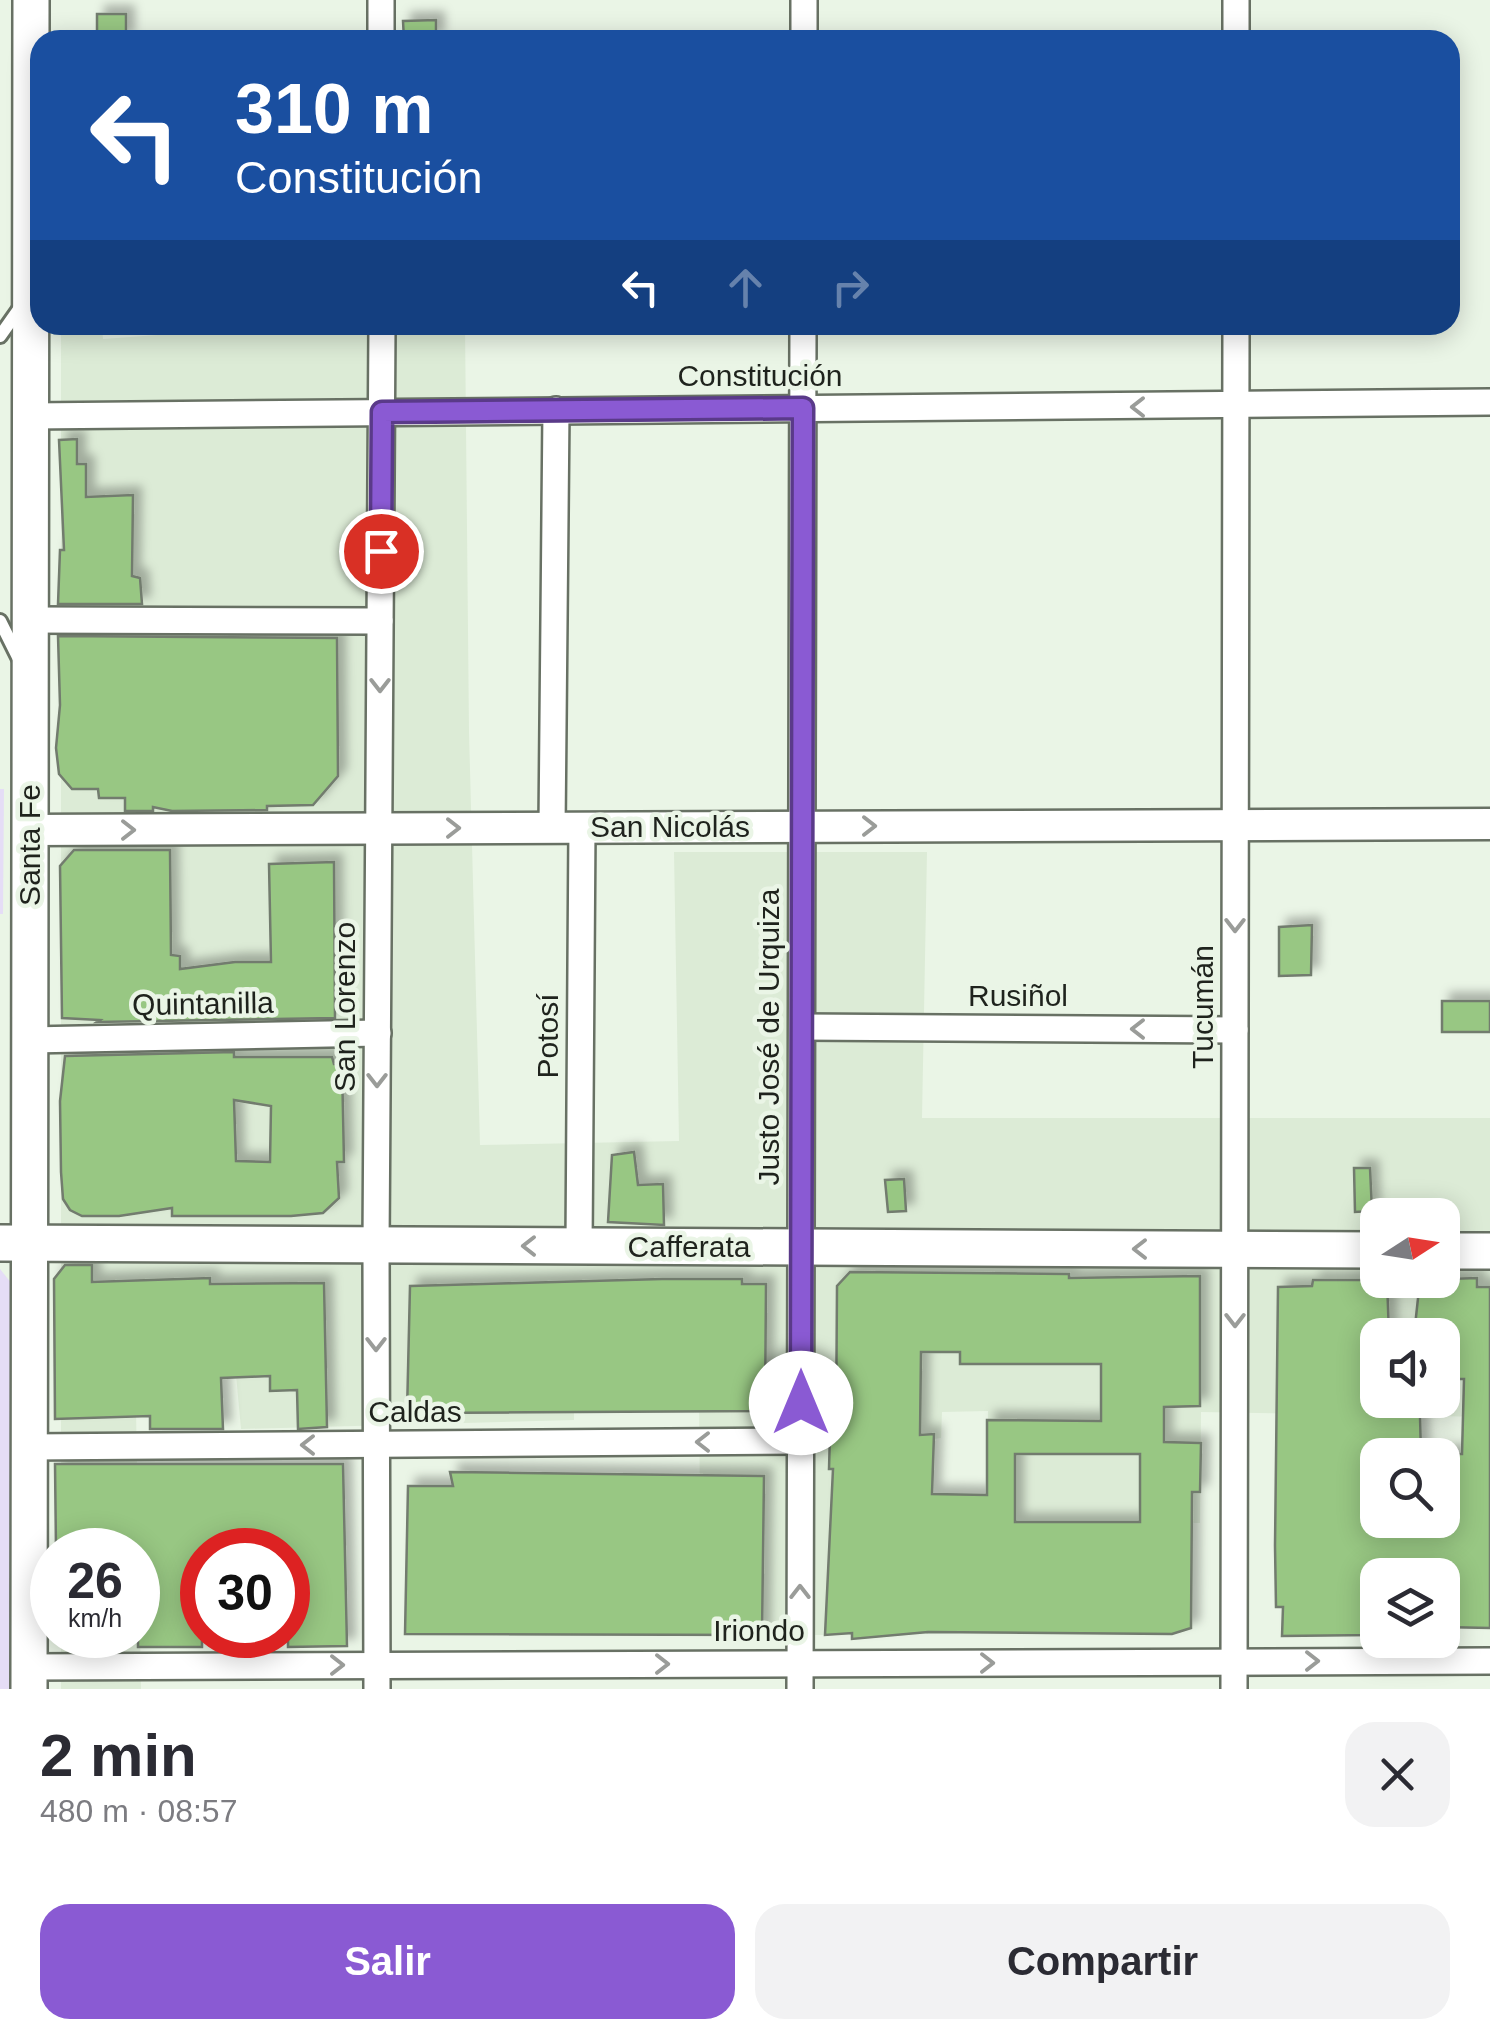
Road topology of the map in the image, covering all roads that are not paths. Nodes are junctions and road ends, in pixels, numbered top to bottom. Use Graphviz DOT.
graph roads {
  1 [pos="31,0"];
  2 [pos="381,0"];
  3 [pos="804,0"];
  4 [pos="1236,0"];
  5 [pos="31,30"];
  6 [pos="381,30"];
  7 [pos="804,30"];
  8 [pos="1236,30"];
  9 [pos="30,294"];
  10 [pos="31,335"];
  11 [pos="382,335"];
  12 [pos="804,335"];
  13 [pos="1236,335"];
  14 [pos="0,336"];
  15 [pos="1490,402"];
  16 [pos="1236,406"];
  17 [pos="803,408"];
  18 [pos="556,410"];
  19 [pos="382,412"];
  20 [pos="31,416"];
  21 [pos="15,620"];
  22 [pos="380,620"];
  23 [pos="1490,824"];
  24 [pos="802,826"];
  25 [pos="567,827"];
  26 [pos="1236,827"];
  27 [pos="379,828"];
  28 [pos="30,830"];
  29 [pos="802,1027"];
  30 [pos="1235,1030"];
  31 [pos="378,1033"];
  32 [pos="30,1040"];
  33 [pos="15,1243"];
  34 [pos="376,1246"];
  35 [pos="579,1246"];
  36 [pos="801,1248"];
  37 [pos="1235,1250"];
  38 [pos="1360,1250"];
  39 [pos="1460,1251"];
  40 [pos="1490,1251"];
  41 [pos="800,1442"];
  42 [pos="377,1445"];
  43 [pos="30,1447"];
  44 [pos="1490,1660"];
  45 [pos="1042,1662"];
  46 [pos="1234,1662"];
  47 [pos="800,1676"];
  48 [pos="377,1677"];
  49 [pos="582,1677"];
  50 [pos="29,1678"];
  51 [pos="1042,1689"];
  52 [pos="1234,1689"];
  1 -- 5 [label="main road, Santa Fe"];
  2 -- 6 [label="street"];
  3 -- 7 [label="street"];
  4 -- 8 [label="street"];
  9 -- 14 [label="lane"];
  10 -- 20 [label="main road, Santa Fe"];
  11 -- 19 [label="street, San Lorenzo"];
  12 -- 17 [label="street, Justo José de Urquiza"];
  13 -- 16 [label="street, Tucumán"];
  15 -- 16 [label="street, Constitución"];
  16 -- 17 [label="street, Constitución, one-way"];
  16 -- 26 [label="street, Tucumán"];
  17 -- 18 [label="street, Constitución"];
  17 -- 24 [label="street, Justo José de Urquiza"];
  18 -- 19 [label="street, Constitución"];
  18 -- 25 [label="street, Potosí"];
  19 -- 20 [label="street, Constitución"];
  19 -- 22 [label="street, San Lorenzo"];
  20 -- 21 [label="main road, Santa Fe"];
  21 -- 22 [label="street"];
  21 -- 28 [label="main road, Santa Fe"];
  22 -- 27 [label="street, San Lorenzo, one-way"];
  23 -- 26 [label="street, San Nicolás"];
  24 -- 25 [label="street, San Nicolás"];
  24 -- 26 [label="street, San Nicolás, one-way"];
  24 -- 29 [label="street, Justo José de Urquiza"];
  27 -- 25 [label="street, San Nicolás, one-way"];
  25 -- 35 [label="street, Potosí"];
  26 -- 30 [label="street, Tucumán, one-way"];
  28 -- 27 [label="street, San Nicolás, one-way"];
  27 -- 31 [label="street, San Lorenzo"];
  28 -- 32 [label="main road, Santa Fe"];
  30 -- 29 [label="street, Rusiñol, one-way"];
  29 -- 36 [label="street, Justo José de Urquiza"];
  30 -- 37 [label="street, Tucumán"];
  31 -- 32 [label="street, Quintanilla"];
  31 -- 34 [label="street, San Lorenzo, one-way"];
  32 -- 33 [label="main road, Santa Fe"];
  33 -- 34 [label="main road, Cafferata"];
  33 -- 43 [label="main road, Santa Fe"];
  35 -- 34 [label="main road, Cafferata, one-way"];
  34 -- 42 [label="street, San Lorenzo, one-way"];
  35 -- 36 [label="main road, Cafferata"];
  37 -- 36 [label="main road, Cafferata, one-way"];
  36 -- 41 [label="street, Justo José de Urquiza"];
  37 -- 38 [label="main road, Cafferata"];
  37 -- 46 [label="street, Tucumán, one-way"];
  39 -- 40 [label="main road"];
  41 -- 42 [label="street, Caldas, one-way"];
  47 -- 41 [label="street, Justo José de Urquiza, one-way"];
  42 -- 43 [label="street, Caldas, one-way"];
  42 -- 48 [label="street, San Lorenzo"];
  43 -- 50 [label="main road, Santa Fe"];
  46 -- 44 [label="street, Iriondo, one-way"];
  45 -- 46 [label="street, Iriondo"];
  47 -- 45 [label="street, Iriondo, one-way"];
  45 -- 51 [label="street"];
  46 -- 52 [label="street, Tucumán"];
  49 -- 47 [label="street, Iriondo, one-way"];
  48 -- 49 [label="street, Iriondo"];
  50 -- 48 [label="street, Iriondo, one-way"];
}
